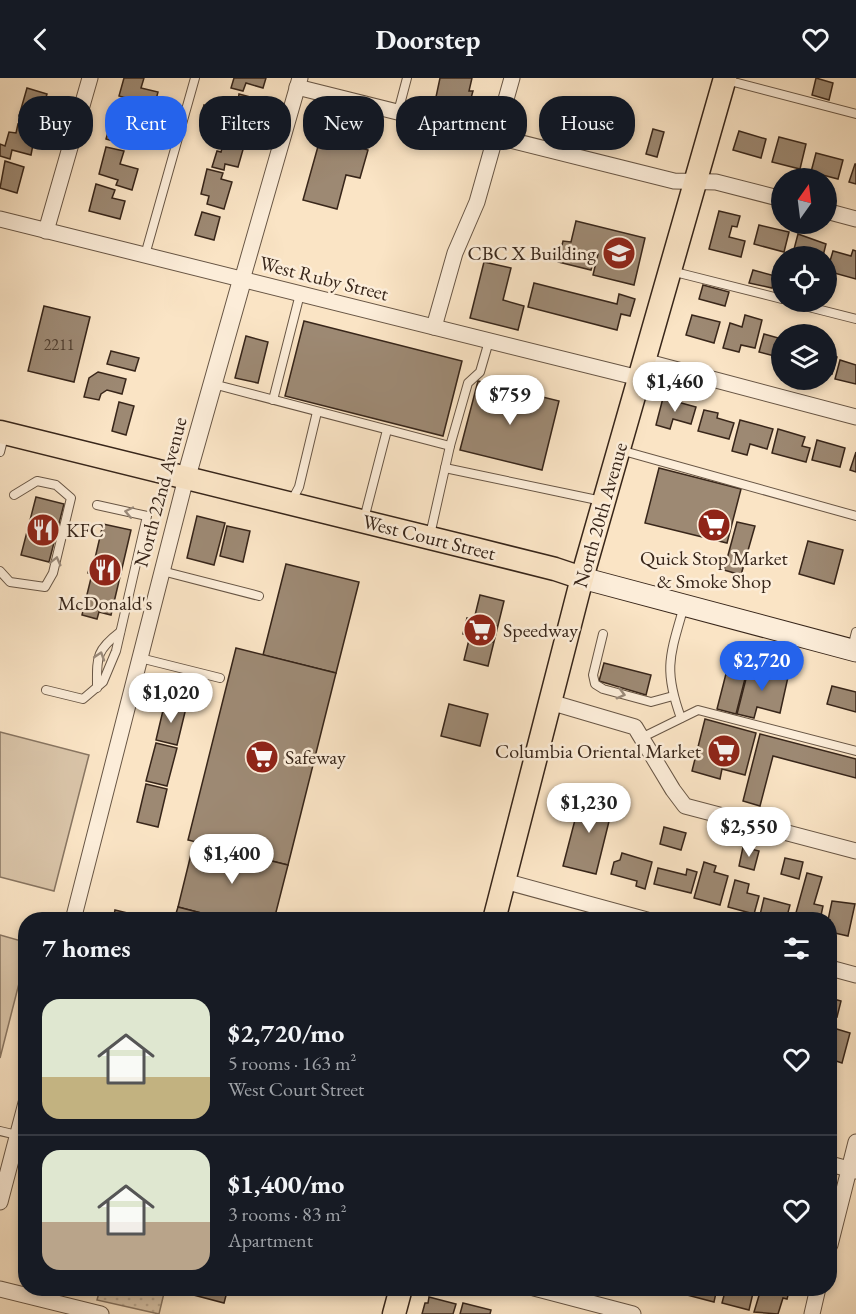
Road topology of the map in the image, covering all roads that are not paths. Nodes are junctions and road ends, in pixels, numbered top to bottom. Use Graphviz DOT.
graph roads {
  1 [pos="90,78"];
  2 [pos="195,78"];
  3 [pos="407,78"];
  4 [pos="512,78"];
  5 [pos="724,79"];
  6 [pos="299,82"];
  7 [pos="402,96"];
  8 [pos="507,96"];
  9 [pos="396,111"];
  10 [pos="856,114"];
  11 [pos="527,144"];
  12 [pos="492,150"];
  13 [pos="695,182"];
  14 [pos="771,196"];
  15 [pos="837,214"];
  16 [pos="0,219"];
  17 [pos="856,219"];
  18 [pos="46,231"];
  19 [pos="145,255"];
  20 [pos="670,270"];
  21 [pos="242,280"];
  22 [pos="300,294"];
  23 [pos="771,296"];
  24 [pos="828,312"];
  25 [pos="856,319"];
  26 [pos="434,327"];
  27 [pos="489,341"];
  28 [pos="641,370"];
  29 [pos="213,384"];
  30 [pos="273,400"];
  31 [pos="316,412"];
  32 [pos="856,417"];
  33 [pos="387,430"];
  34 [pos="1,439"];
  35 [pos="450,447"];
  36 [pos="618,449"];
  37 [pos="445,468"];
  38 [pos="186,478"];
  39 [pos="14,495"];
  40 [pos="603,501"];
  41 [pos="290,503"];
  42 [pos="97,505"];
  43 [pos="856,516"];
  44 [pos="363,521"];
  45 [pos="429,537"];
  46 [pos="0,571"];
  47 [pos="162,571"];
  48 [pos="582,578"];
  49 [pos="259,596"];
  50 [pos="684,605"];
  51 [pos="120,632"];
  52 [pos="603,634"];
  53 [pos="854,644"];
  54 [pos="140,658"];
  55 [pos="219,678"];
  56 [pos="97,688"];
  57 [pos="46,690"];
  58 [pos="673,696"];
  59 [pos="550,702"];
  60 [pos="681,718"];
  61 [pos="641,738"];
  62 [pos="856,751"];
  63 [pos="856,850"];
  64 [pos="504,881"];
  65 [pos="75,912"];
  66 [pos="496,912"];
  67 [pos="618,912"];
  68 [pos="837,970"];
  69 [pos="856,975"];
  70 [pos="0,1131"];
  71 [pos="18,1131"];
  72 [pos="17,1135"];
  73 [pos="856,1142"];
  74 [pos="837,1166"];
  75 [pos="853,1170"];
  76 [pos="0,1202"];
  77 [pos="837,1222"];
  78 [pos="0,1289"];
  79 [pos="18,1293"];
  80 [pos="28,1296"];
  81 [pos="399,1296"];
  82 [pos="564,1296"];
  83 [pos="816,1296"];
  84 [pos="101,1314"];
  85 [pos="394,1314"];
  86 [pos="633,1314"];
  87 [pos="812,1314"];
  1 -- 18 [label="street"];
  2 -- 19 [label="lane"];
  3 -- 7 [label="lane"];
  4 -- 8 [label="street"];
  5 -- 10 [label="lane"];
  5 -- 13 [label="main road, North 20th Avenue"];
  6 -- 9 [label="street"];
  6 -- 21 [label="street, North 22nd Avenue"];
  11 -- 13 [label="street"];
  12 -- 26 [label="street"];
  13 -- 14 [label="street"];
  13 -- 20 [label="main road, North 20th Avenue"];
  15 -- 17 [label="street"];
  16 -- 18 [label="street, West Ruby Street"];
  18 -- 19 [label="street, West Ruby Street"];
  19 -- 21 [label="street, West Ruby Street"];
  20 -- 23 [label="lane"];
  20 -- 28 [label="main road, North 20th Avenue"];
  21 -- 22 [label="street, West Ruby Street"];
  21 -- 29 [label="street, North 22nd Avenue"];
  22 -- 26 [label="street, West Ruby Street"];
  22 -- 30 [label="lane"];
  24 -- 25 [label="lane"];
  26 -- 27 [label="street, West Ruby Street"];
  27 -- 28 [label="street, West Ruby Street"];
  27 -- 35 [label="lane"];
  28 -- 32 [label="street, West Ruby Street"];
  28 -- 36 [label="main road, North 20th Avenue"];
  29 -- 30 [label="lane"];
  29 -- 38 [label="street, North 22nd Avenue"];
  30 -- 31 [label="lane"];
  31 -- 33 [label="lane"];
  31 -- 41 [label="lane"];
  33 -- 35 [label="lane"];
  33 -- 44 [label="lane"];
  34 -- 38 [label="main road, West Court Street"];
  35 -- 37 [label="lane"];
  36 -- 40 [label="main road, North 20th Avenue"];
  36 -- 43 [label="lane"];
  37 -- 40 [label="lane"];
  37 -- 45 [label="lane"];
  38 -- 41 [label="main road, West Court Street"];
  38 -- 47 [label="street, North 22nd Avenue"];
  46 -- 39 [label="lane, one-way"];
  40 -- 48 [label="main road, North 20th Avenue"];
  41 -- 44 [label="main road, West Court Street"];
  51 -- 42 [label="lane, one-way"];
  44 -- 45 [label="main road, West Court Street"];
  45 -- 48 [label="main road, West Court Street"];
  47 -- 49 [label="lane"];
  47 -- 54 [label="street, North 22nd Avenue"];
  48 -- 50 [label="main road, West Court Street"];
  48 -- 59 [label="main road, North 20th Avenue"];
  50 -- 53 [label="main road, West Court Street"];
  50 -- 58 [label="lane"];
  51 -- 56 [label="lane"];
  56 -- 51 [label="lane, one-way"];
  52 -- 58 [label="lane, one-way"];
  54 -- 55 [label="lane"];
  54 -- 65 [label="street, North 22nd Avenue"];
  56 -- 57 [label="lane"];
  58 -- 60 [label="lane"];
  59 -- 61 [label="street"];
  59 -- 64 [label="main road, North 20th Avenue"];
  60 -- 61 [label="lane"];
  60 -- 62 [label="lane"];
  61 -- 63 [label="street"];
  64 -- 66 [label="main road, North 20th Avenue"];
  64 -- 67 [label="street"];
  68 -- 69 [label="street"];
  70 -- 72 [label="lane"];
  71 -- 72 [label="street"];
  72 -- 76 [label="street"];
  73 -- 75 [label="street"];
  74 -- 75 [label="street"];
  75 -- 77 [label="street"];
  78 -- 79 [label="street"];
  80 -- 84 [label="street"];
  81 -- 85 [label="main road"];
  82 -- 86 [label="street"];
  83 -- 87 [label="street"];
}
